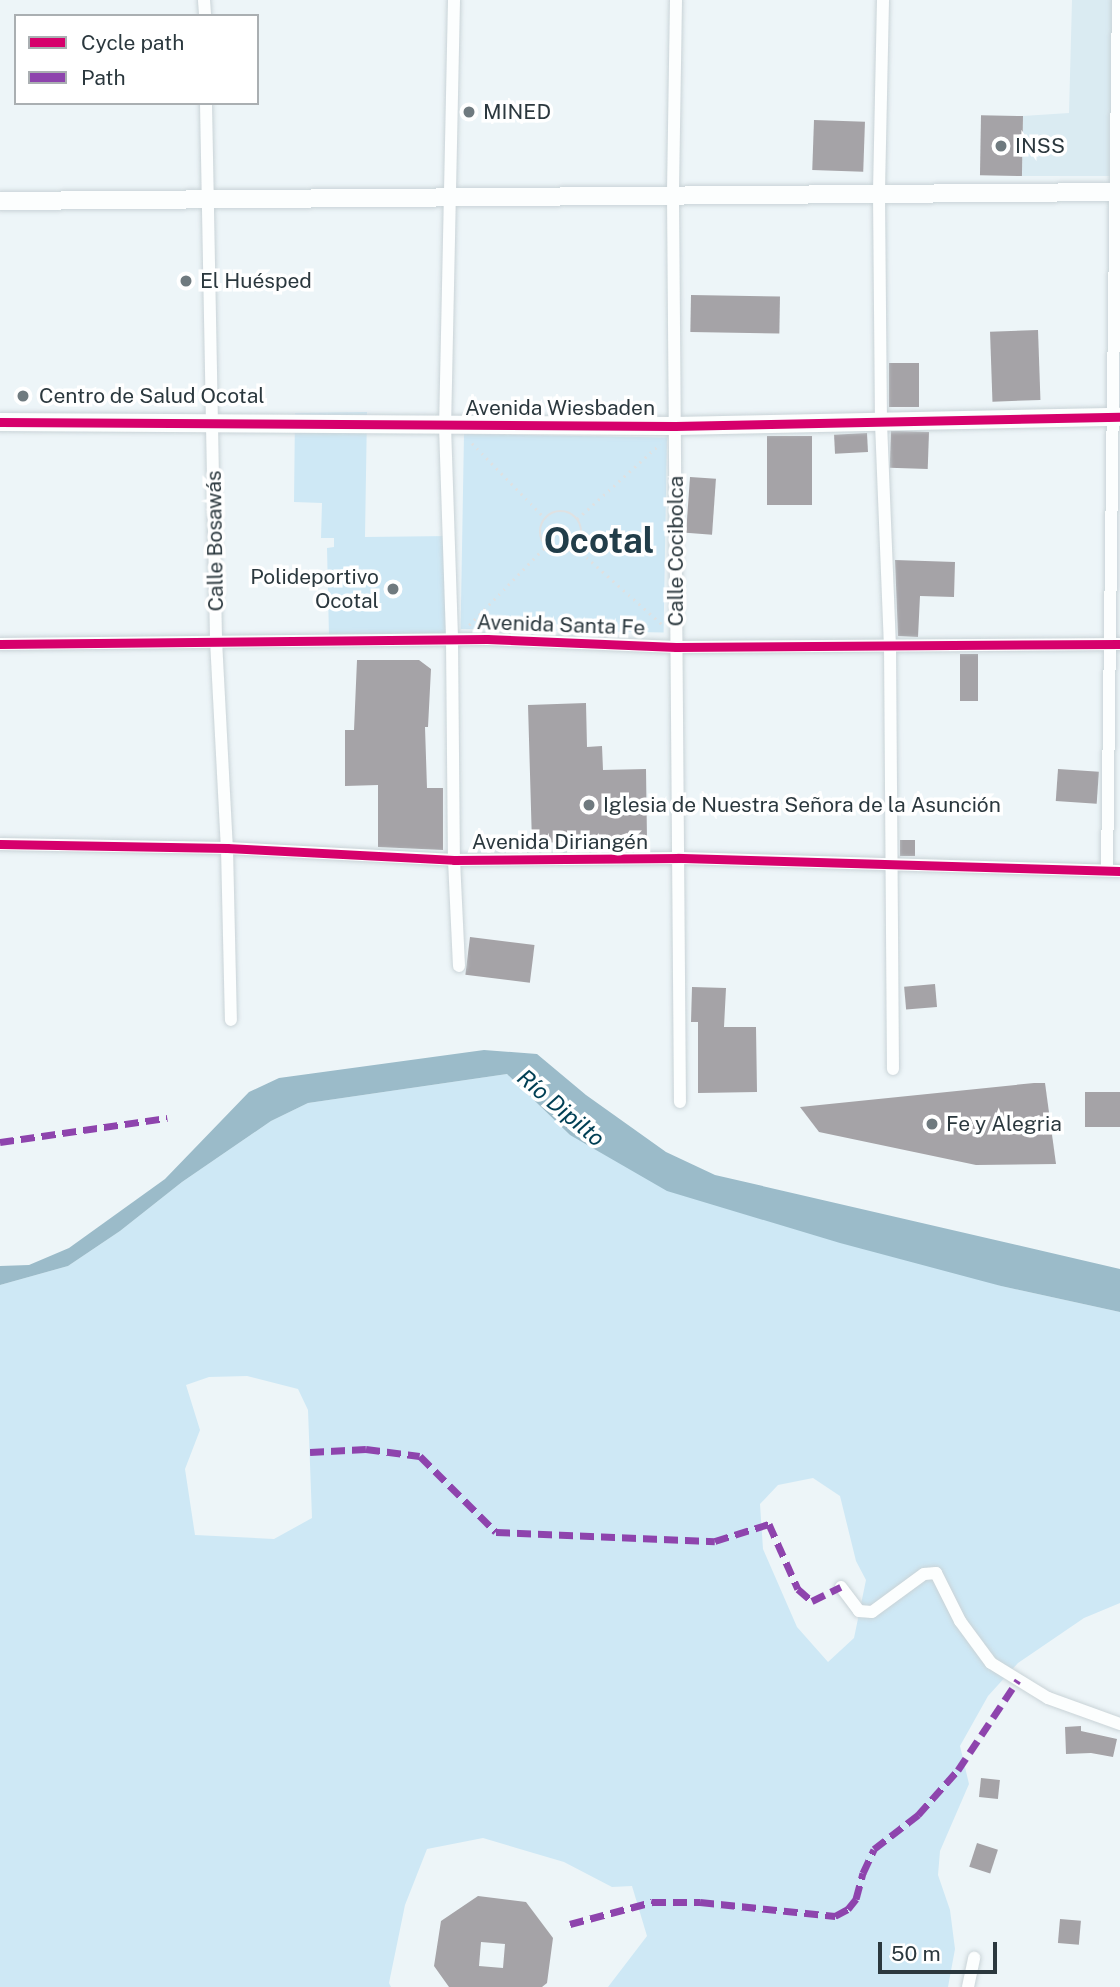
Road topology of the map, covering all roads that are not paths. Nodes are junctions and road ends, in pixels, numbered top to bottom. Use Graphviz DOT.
graph roads {
  1 [pos="454,0"];
  2 [pos="676,0"];
  3 [pos="883,0"];
  4 [pos="1118,0"];
  5 [pos="206,105"];
  6 [pos="1117,192"];
  7 [pos="879,194"];
  8 [pos="673,195"];
  9 [pos="451,199"];
  10 [pos="0,201"];
  11 [pos="208,202"];
  12 [pos="1115,416"];
  13 [pos="0,422"];
  14 [pos="214,422"];
  15 [pos="881,423"];
  16 [pos="445,426"];
  17 [pos="675,426"];
  18 [pos="452,639"];
  19 [pos="216,640"];
  20 [pos="890,643"];
  21 [pos="0,644"];
  22 [pos="1115,644"];
  23 [pos="676,647"];
  24 [pos="1109,727"];
  25 [pos="1120,743"];
  26 [pos="0,844"];
  27 [pos="228,848"];
  28 [pos="679,858"];
  29 [pos="454,860"];
  30 [pos="890,862"];
  31 [pos="1113,871"];
  32 [pos="459,967"];
  33 [pos="231,1020"];
  34 [pos="892,1069"];
  35 [pos="680,1102"];
  36 [pos="841,1587"];
  37 [pos="1120,1724"];
  38 [pos="974,1958"];
  39 [pos="968,1987"];
  1 -- 9 [label="street"];
  2 -- 8 [label="street, Calle Cocibolca"];
  3 -- 7 [label="street"];
  4 -- 6 [label="street"];
  5 -- 11 [label="street, Calle Bosawás"];
  6 -- 7 [label="street"];
  6 -- 12 [label="street"];
  7 -- 8 [label="street"];
  7 -- 15 [label="street"];
  8 -- 9 [label="street"];
  8 -- 17 [label="street, Calle Cocibolca"];
  9 -- 11 [label="street"];
  9 -- 16 [label="street"];
  10 -- 11 [label="street"];
  11 -- 14 [label="street, Calle Bosawás"];
  12 -- 15 [label="street, Avenida Wiesbaden"];
  12 -- 22 [label="street"];
  13 -- 14 [label="street, Avenida Wiesbaden"];
  14 -- 16 [label="street, Avenida Wiesbaden"];
  14 -- 19 [label="street, Calle Bosawás"];
  15 -- 17 [label="street, Avenida Wiesbaden"];
  15 -- 20 [label="street"];
  16 -- 17 [label="street, Avenida Wiesbaden"];
  16 -- 18 [label="street"];
  17 -- 23 [label="street, Calle Cocibolca"];
  18 -- 19 [label="street, Avenida Santa Fe"];
  18 -- 23 [label="street, Avenida Santa Fe"];
  18 -- 29 [label="street"];
  19 -- 21 [label="street, Avenida Santa Fe"];
  19 -- 27 [label="street, Calle Bosawás"];
  20 -- 22 [label="street, Avenida Santa Fe"];
  20 -- 23 [label="street, Avenida Santa Fe"];
  20 -- 30 [label="street"];
  22 -- 24 [label="street"];
  23 -- 28 [label="street, Calle Cocibolca"];
  24 -- 25 [label="street"];
  24 -- 31 [label="street"];
  26 -- 27 [label="street, Avenida Diriangén"];
  27 -- 29 [label="street, Avenida Diriangén"];
  27 -- 33 [label="street, Calle Bosawás"];
  28 -- 29 [label="street, Avenida Diriangén"];
  28 -- 30 [label="street, Avenida Diriangén"];
  28 -- 35 [label="street, Calle Cocibolca"];
  29 -- 32 [label="street"];
  30 -- 31 [label="street, Avenida Diriangén"];
  30 -- 34 [label="street"];
  36 -- 37 [label="street"];
  38 -- 39 [label="street"];
}
